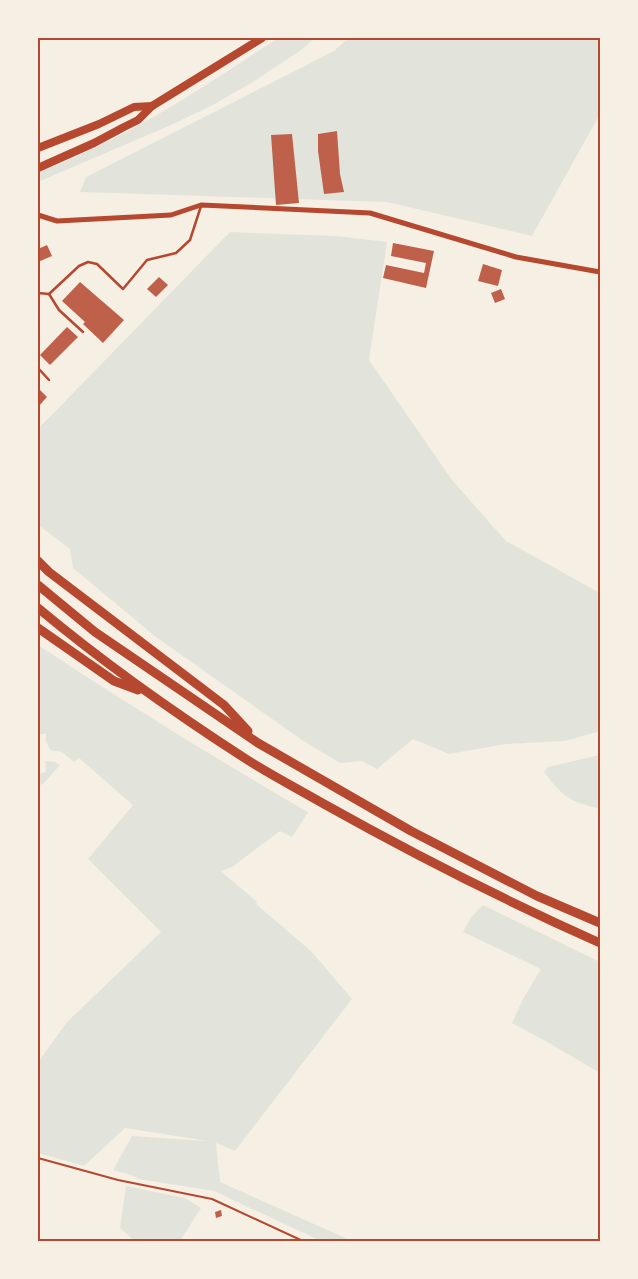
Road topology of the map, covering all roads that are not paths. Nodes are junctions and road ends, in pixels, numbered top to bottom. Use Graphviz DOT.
graph roads {
  1 [pos="262,38"];
  2 [pos="152,106"];
  3 [pos="38,148"];
  4 [pos="38,168"];
  5 [pos="201,204"];
  6 [pos="38,217"];
  7 [pos="600,272"];
  8 [pos="38,293"];
  9 [pos="49,294"];
  10 [pos="83,332"];
  11 [pos="38,368"];
  12 [pos="50,380"];
  13 [pos="38,561"];
  14 [pos="38,585"];
  15 [pos="38,608"];
  16 [pos="38,628"];
  17 [pos="150,694"];
  18 [pos="258,742"];
  19 [pos="600,922"];
  20 [pos="600,943"];
  1 -- 2 [label="main road"];
  2 -- 3 [label="main road"];
  2 -- 4 [label="main road"];
  5 -- 6 [label="street"];
  5 -- 7 [label="street"];
  5 -- 9 [label="lane"];
  8 -- 9 [label="lane"];
  9 -- 10 [label="lane"];
  11 -- 12 [label="lane"];
  13 -- 18 [label="highway"];
  14 -- 18 [label="highway"];
  15 -- 17 [label="highway"];
  16 -- 17 [label="highway"];
  17 -- 20 [label="highway"];
  18 -- 19 [label="highway"];
}
